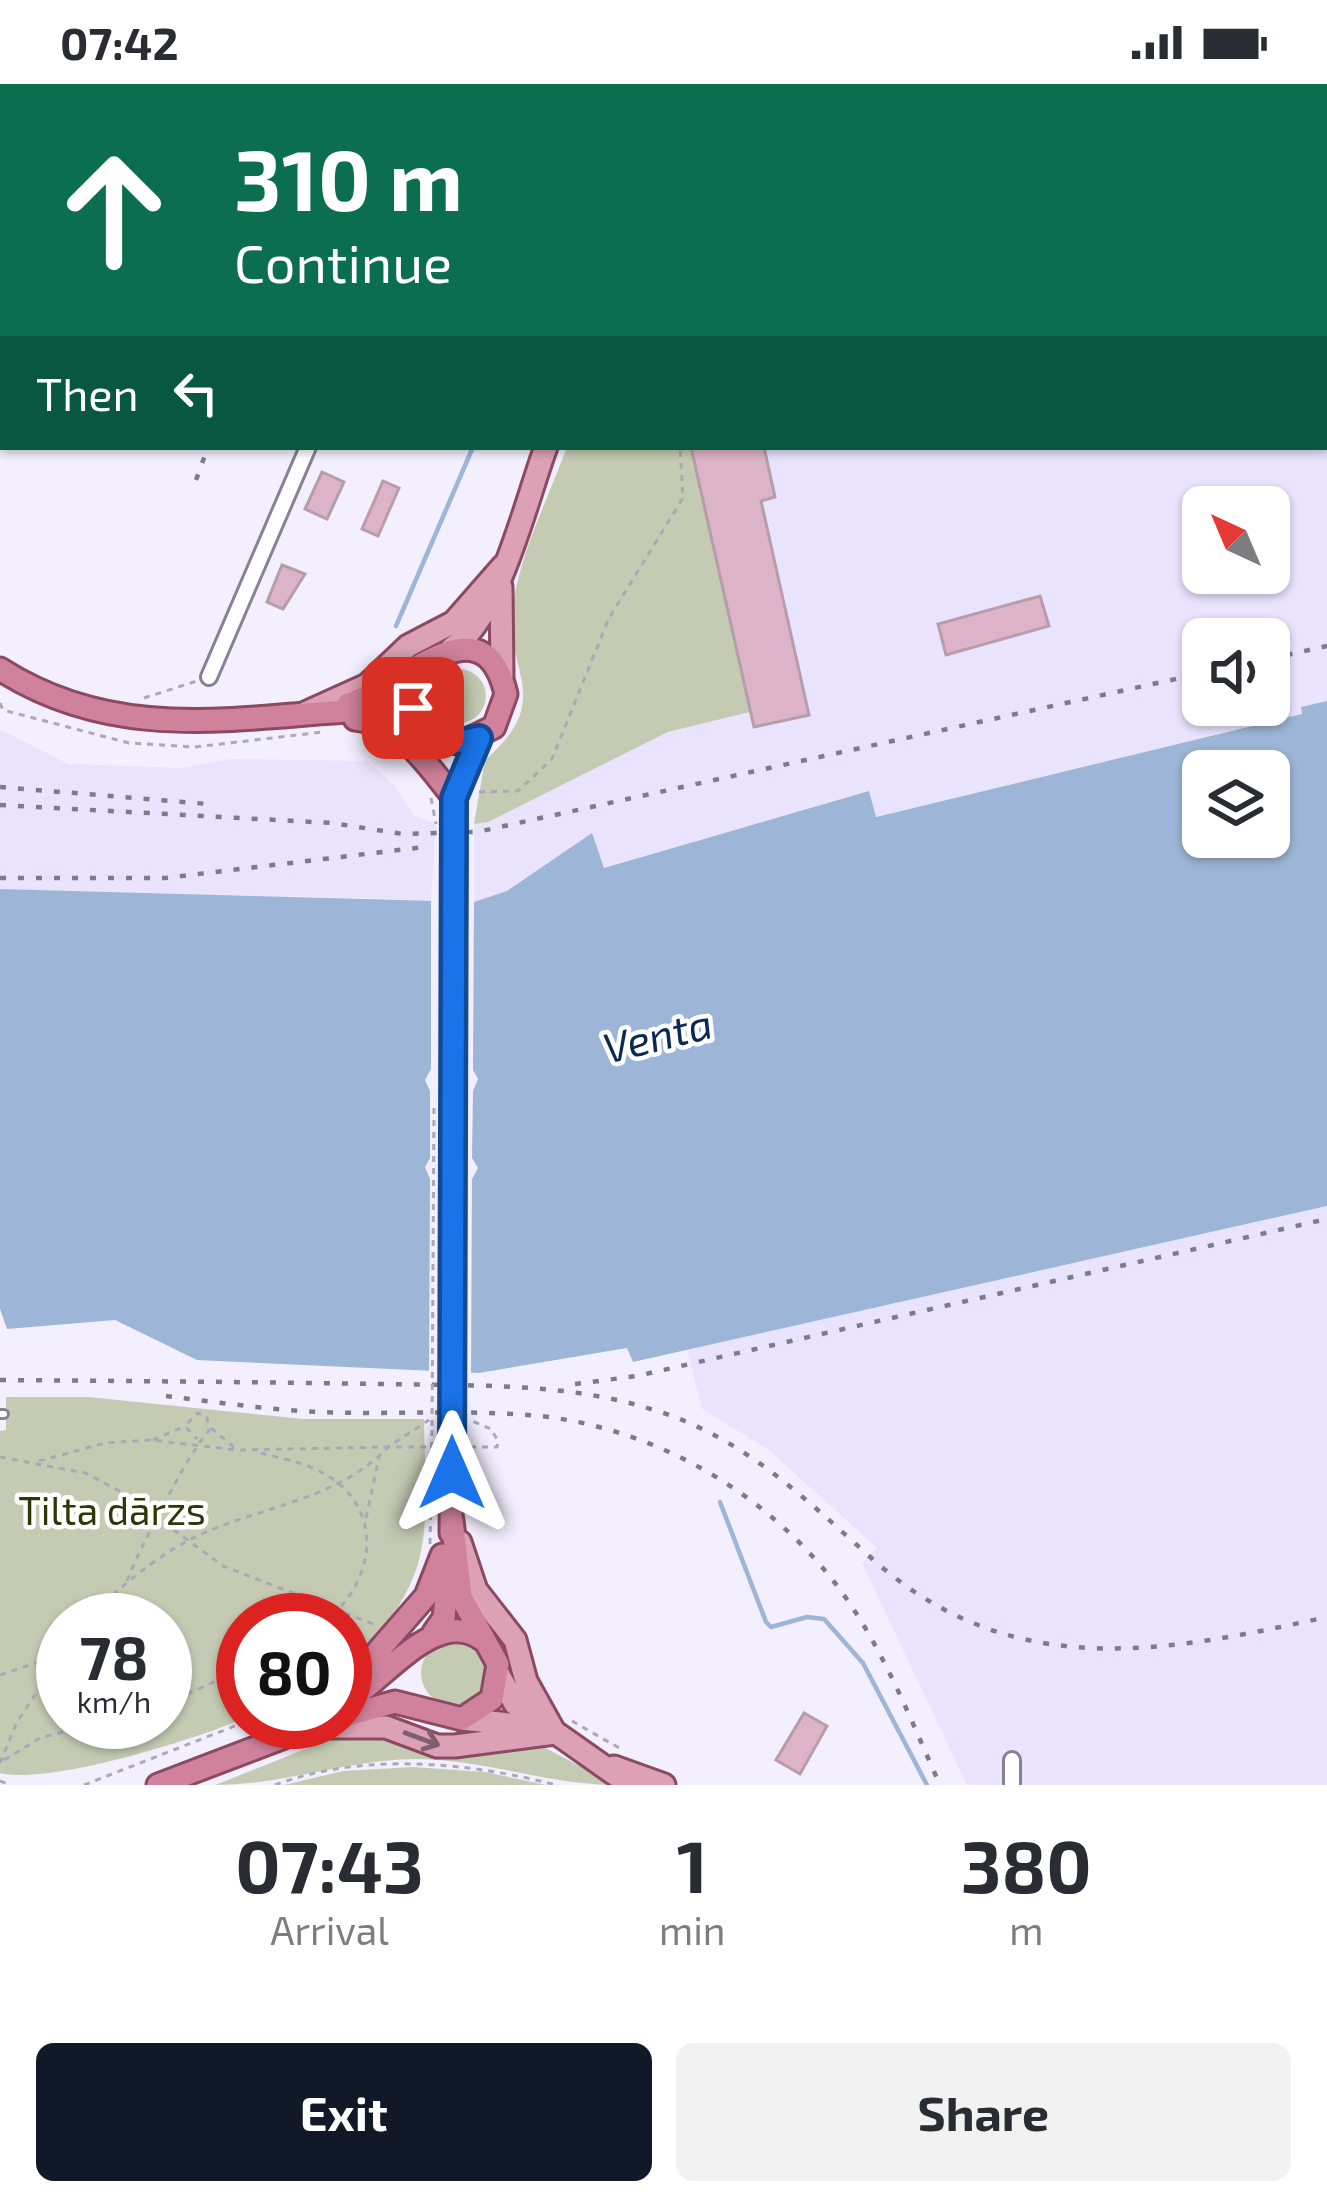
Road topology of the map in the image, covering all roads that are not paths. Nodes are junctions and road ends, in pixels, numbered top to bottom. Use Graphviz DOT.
graph roads {
  1 [pos="307,450"];
  2 [pos="545,450"];
  3 [pos="502,566"];
  4 [pos="442,652"];
  5 [pos="0,668"];
  6 [pos="502,676"];
  7 [pos="209,677"];
  8 [pos="413,708"];
  9 [pos="301,715"];
  10 [pos="430,734"];
  11 [pos="479,738"];
  12 [pos="463,803"];
  13 [pos="452,1520"];
  14 [pos="434,1632"];
  15 [pos="488,1644"];
  16 [pos="411,1654"];
  17 [pos="372,1658"];
  18 [pos="499,1675"];
  19 [pos="372,1683"];
  20 [pos="372,1708"];
  21 [pos="426,1712"];
  22 [pos="462,1719"];
  23 [pos="560,1725"];
  24 [pos="372,1726"];
  25 [pos="249,1749"];
  26 [pos="616,1758"];
  27 [pos="1012,1760"];
  28 [pos="158,1785"];
  29 [pos="629,1785"];
  30 [pos="664,1785"];
  31 [pos="1012,1785"];
  1 -- 7 [label="street"];
  2 -- 3 [label="main road"];
  3 -- 4 [label="main road"];
  3 -- 6 [label="main road"];
  3 -- 9 [label="main road"];
  4 -- 6 [label="highway"];
  4 -- 8 [label="highway"];
  4 -- 9 [label="highway"];
  5 -- 9 [label="highway"];
  6 -- 11 [label="highway"];
  8 -- 9 [label="highway"];
  8 -- 10 [label="highway"];
  9 -- 12 [label="highway"];
  10 -- 11 [label="highway"];
  10 -- 12 [label="highway"];
  11 -- 12 [label="highway"];
  12 -- 13 [label="highway, bridge"];
  13 -- 14 [label="highway"];
  13 -- 15 [label="highway"];
  13 -- 17 [label="highway"];
  13 -- 23 [label="main road"];
  14 -- 15 [label="highway"];
  14 -- 16 [label="highway"];
  15 -- 18 [label="highway"];
  16 -- 19 [label="highway"];
  16 -- 21 [label="highway"];
  18 -- 22 [label="highway"];
  18 -- 23 [label="main road"];
  20 -- 21 [label="highway"];
  21 -- 22 [label="highway"];
  22 -- 23 [label="main road"];
  24 -- 23 [label="main road, one-way"];
  23 -- 26 [label="main road"];
  25 -- 28 [label="highway"];
  26 -- 29 [label="main road"];
  26 -- 30 [label="main road"];
  27 -- 31 [label="street"];
}
